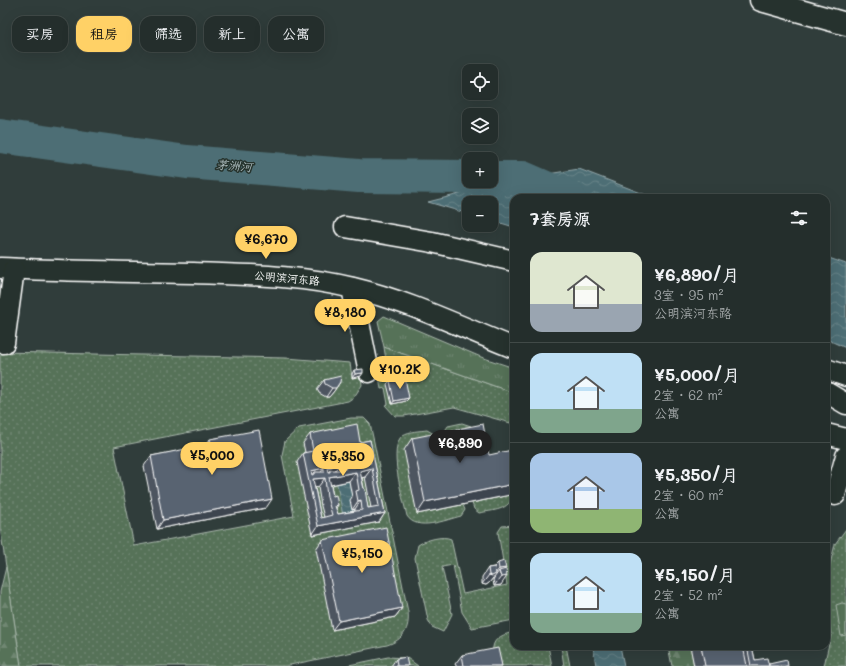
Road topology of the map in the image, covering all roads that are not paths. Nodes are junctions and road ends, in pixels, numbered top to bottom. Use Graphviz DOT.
graph roads {
  1 [pos="761,0"];
  2 [pos="846,24"];
  3 [pos="345,227"];
  4 [pos="510,260"];
  5 [pos="7,269"];
  6 [pos="352,288"];
  7 [pos="4,343"];
  8 [pos="510,346"];
  9 [pos="830,370"];
  10 [pos="370,372"];
  11 [pos="846,376"];
  12 [pos="830,394"];
  13 [pos="846,404"];
  14 [pos="830,435"];
  15 [pos="846,439"];
  16 [pos="846,456"];
  17 [pos="835,495"];
  1 -- 2 [label="main road"];
  3 -- 4 [label="street"];
  5 -- 6 [label="street, 公明滨河东路"];
  5 -- 7 [label="street"];
  6 -- 8 [label="street, 公明滨河东路"];
  6 -- 10 [label="street"];
  9 -- 11 [label="street"];
  12 -- 13 [label="street"];
  14 -- 15 [label="street"];
  16 -- 17 [label="street"];
}
